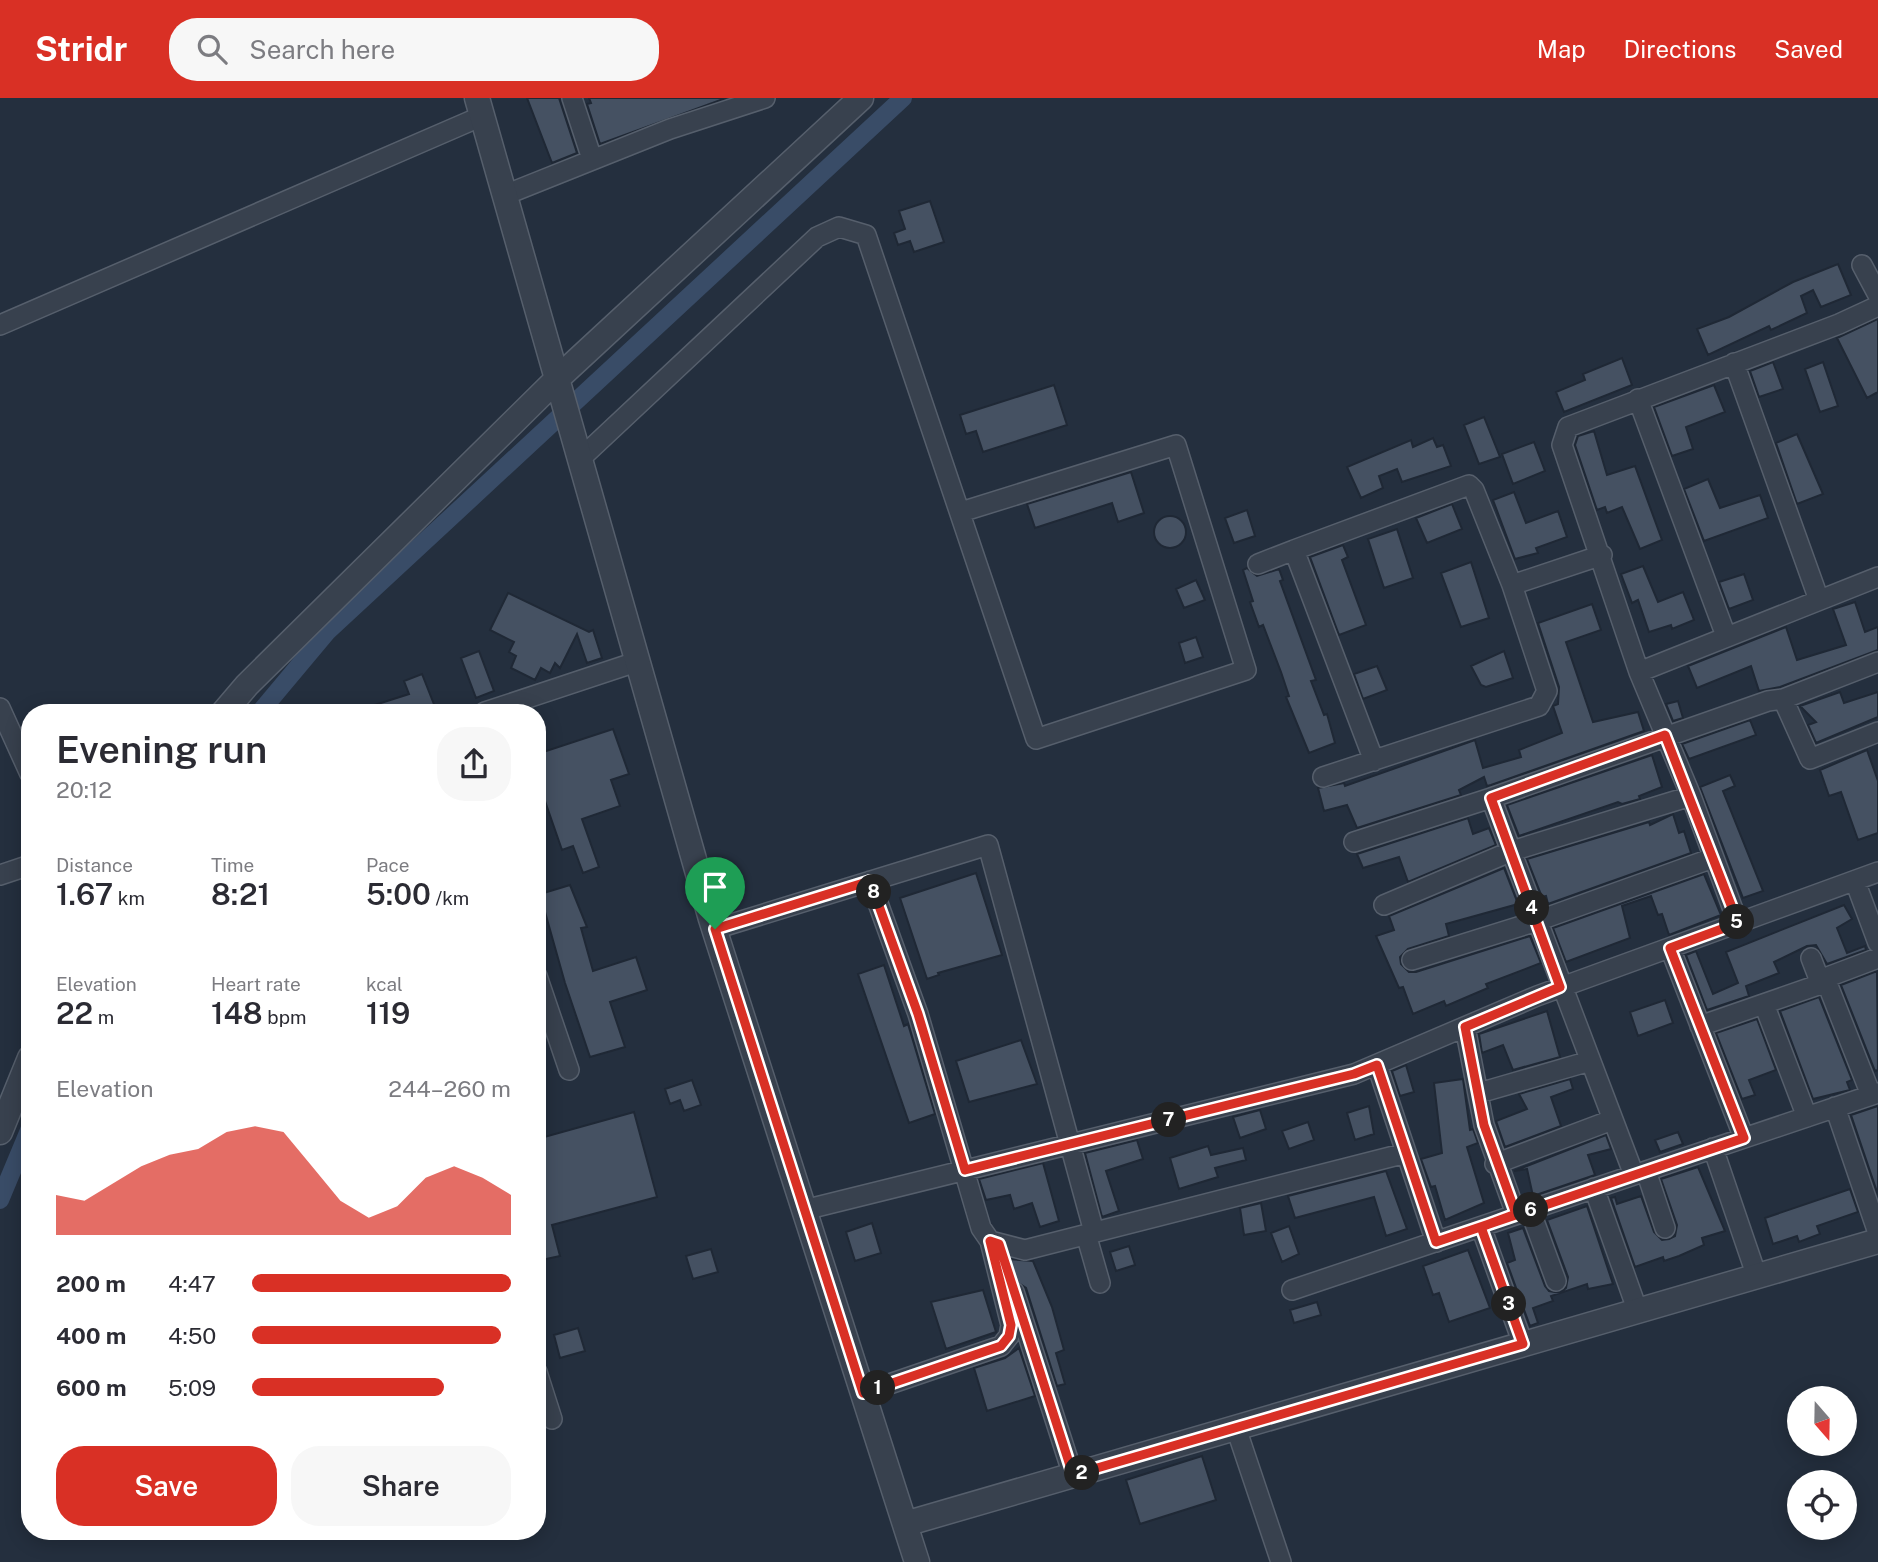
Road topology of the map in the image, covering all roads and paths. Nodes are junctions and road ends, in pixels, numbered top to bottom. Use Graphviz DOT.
graph roads {
  1 [pos="572,98"];
  2 [pos="765,98"];
  3 [pos="861,98"];
  4 [pos="479,107"];
  5 [pos="592,159"];
  6 [pos="505,195"];
  7 [pos="1862,265"];
  8 [pos="1878,295"];
  9 [pos="1878,306"];
  10 [pos="0,325"];
  11 [pos="1734,363"];
  12 [pos="558,383"];
  13 [pos="1638,399"];
  14 [pos="580,459"];
  15 [pos="961,512"];
  16 [pos="1294,550"];
  17 [pos="1602,555"];
  18 [pos="1258,564"];
  19 [pos="1878,577"];
  20 [pos="1512,585"];
  21 [pos="1819,600"];
  22 [pos="1726,636"];
  23 [pos="636,662"];
  24 [pos="1878,662"];
  25 [pos="1639,671"];
  26 [pos="1783,699"];
  27 [pos="231,704"];
  28 [pos="509,704"];
  29 [pos="0,708"];
  30 [pos="1878,732"];
  31 [pos="1665,735"];
  32 [pos="21,754"];
  33 [pos="1374,761"];
  34 [pos="1323,777"];
  35 [pos="1691,796"];
  36 [pos="1491,798"];
  37 [pos="1354,842"];
  38 [pos="1512,851"];
  39 [pos="1713,858"];
  40 [pos="21,868"];
  41 [pos="1878,872"];
  42 [pos="0,875"];
  43 [pos="870,881"];
  44 [pos="1855,881"];
  45 [pos="1384,905"];
  46 [pos="1537,921"];
  47 [pos="1738,923"];
  48 [pos="715,929"];
  49 [pos="1878,943"];
  50 [pos="1670,948"];
  51 [pos="1811,958"];
  52 [pos="1878,958"];
  53 [pos="1412,960"];
  54 [pos="1823,981"];
  55 [pos="1560,987"];
  56 [pos="546,1002"];
  57 [pos="1764,1004"];
  58 [pos="1700,1026"];
  59 [pos="1465,1027"];
  60 [pos="1590,1061"];
  61 [pos="1377,1065"];
  62 [pos="569,1070"];
  63 [pos="21,1080"];
  64 [pos="1479,1093"];
  65 [pos="1875,1094"];
  66 [pos="1835,1107"];
  67 [pos="1807,1117"];
  68 [pos="1612,1120"];
  69 [pos="0,1132"];
  70 [pos="1744,1138"];
  71 [pos="1070,1144"];
  72 [pos="1713,1148"];
  73 [pos="1406,1153"];
  74 [pos="1495,1164"];
  75 [pos="965,1170"];
  76 [pos="1640,1173"];
  77 [pos="1594,1188"];
  78 [pos="804,1210"];
  79 [pos="1523,1212"];
  80 [pos="1481,1227"];
  81 [pos="1665,1228"];
  82 [pos="1090,1233"];
  83 [pos="1878,1233"];
  84 [pos="1878,1241"];
  85 [pos="995,1242"];
  86 [pos="1436,1242"];
  87 [pos="1757,1277"];
  88 [pos="1556,1281"];
  89 [pos="1100,1283"];
  90 [pos="1292,1290"];
  91 [pos="1637,1311"];
  92 [pos="1523,1344"];
  93 [pos="863,1393"];
  94 [pos="546,1401"];
  95 [pos="552,1419"];
  96 [pos="1236,1428"];
  97 [pos="1073,1475"];
  98 [pos="905,1524"];
  99 [pos="917,1562"];
  100 [pos="1281,1562"];
  1 -- 5 [label="street"];
  2 -- 5 [label="street"];
  3 -- 12 [label="street"];
  4 -- 6 [label="street"];
  4 -- 10 [label="street"];
  5 -- 6 [label="street"];
  6 -- 12 [label="street"];
  7 -- 8 [label="street"];
  9 -- 11 [label="street"];
  11 -- 13 [label="street"];
  11 -- 21 [label="street"];
  12 -- 14 [label="street"];
  12 -- 27 [label="street"];
  13 -- 17 [label="street"];
  13 -- 22 [label="street"];
  14 -- 15 [label="street"];
  14 -- 23 [label="street"];
  15 -- 15 [label="street"];
  16 -- 18 [label="street"];
  16 -- 20 [label="street"];
  16 -- 33 [label="street"];
  17 -- 20 [label="street"];
  17 -- 25 [label="street"];
  19 -- 21 [label="street"];
  20 -- 33 [label="street"];
  21 -- 22 [label="street"];
  22 -- 25 [label="street"];
  23 -- 28 [label="street"];
  23 -- 48 [label="street"];
  24 -- 26 [label="street"];
  25 -- 31 [label="street"];
  26 -- 30 [label="street"];
  26 -- 31 [label="street"];
  29 -- 32 [label="street"];
  31 -- 35 [label="street"];
  31 -- 36 [label="street"];
  33 -- 34 [label="street"];
  35 -- 38 [label="street"];
  35 -- 39 [label="street"];
  36 -- 37 [label="street"];
  36 -- 38 [label="street"];
  38 -- 45 [label="street"];
  38 -- 46 [label="street"];
  39 -- 46 [label="street"];
  39 -- 47 [label="street"];
  40 -- 42 [label="street"];
  41 -- 44 [label="street"];
  43 -- 48 [label="street"];
  43 -- 71 [label="street"];
  43 -- 75 [label="street"];
  44 -- 47 [label="street"];
  44 -- 49 [label="street"];
  46 -- 53 [label="street"];
  46 -- 55 [label="street"];
  47 -- 50 [label="street"];
  48 -- 78 [label="street"];
  50 -- 55 [label="street"];
  50 -- 58 [label="street"];
  51 -- 54 [label="street"];
  52 -- 54 [label="street"];
  54 -- 57 [label="street"];
  54 -- 65 [label="street"];
  55 -- 59 [label="street"];
  55 -- 60 [label="street"];
  56 -- 62 [label="street"];
  57 -- 58 [label="street"];
  57 -- 67 [label="street"];
  58 -- 70 [label="street"];
  59 -- 61 [label="street"];
  59 -- 64 [label="street"];
  60 -- 64 [label="street"];
  60 -- 68 [label="street"];
  61 -- 71 [label="street"];
  61 -- 73 [label="street"];
  63 -- 69 [label="street"];
  64 -- 74 [label="street"];
  65 -- 66 [label="street"];
  66 -- 67 [label="street"];
  66 -- 83 [label="street"];
  67 -- 70 [label="street"];
  68 -- 74 [label="street"];
  68 -- 76 [label="street"];
  70 -- 72 [label="street"];
  71 -- 75 [label="street"];
  71 -- 82 [label="street"];
  72 -- 76 [label="street"];
  72 -- 87 [label="street"];
  73 -- 82 [label="street"];
  73 -- 86 [label="street"];
  74 -- 79 [label="street"];
  75 -- 78 [label="street"];
  75 -- 85 [label="street"];
  76 -- 77 [label="street"];
  76 -- 81 [label="street"];
  77 -- 79 [label="street"];
  77 -- 91 [label="street"];
  78 -- 93 [label="street"];
  79 -- 80 [label="street"];
  79 -- 88 [label="street"];
  80 -- 86 [label="street"];
  80 -- 92 [label="street"];
  82 -- 85 [label="street"];
  82 -- 89 [label="street"];
  84 -- 87 [label="street"];
  85 -- 93 [label="street"];
  85 -- 97 [label="street"];
  86 -- 90 [label="street"];
  87 -- 91 [label="street"];
  91 -- 92 [label="street"];
  92 -- 96 [label="street"];
  93 -- 98 [label="street"];
  94 -- 95 [label="street"];
  96 -- 97 [label="street"];
  96 -- 100 [label="street"];
  97 -- 98 [label="street"];
  98 -- 99 [label="street"];
}
